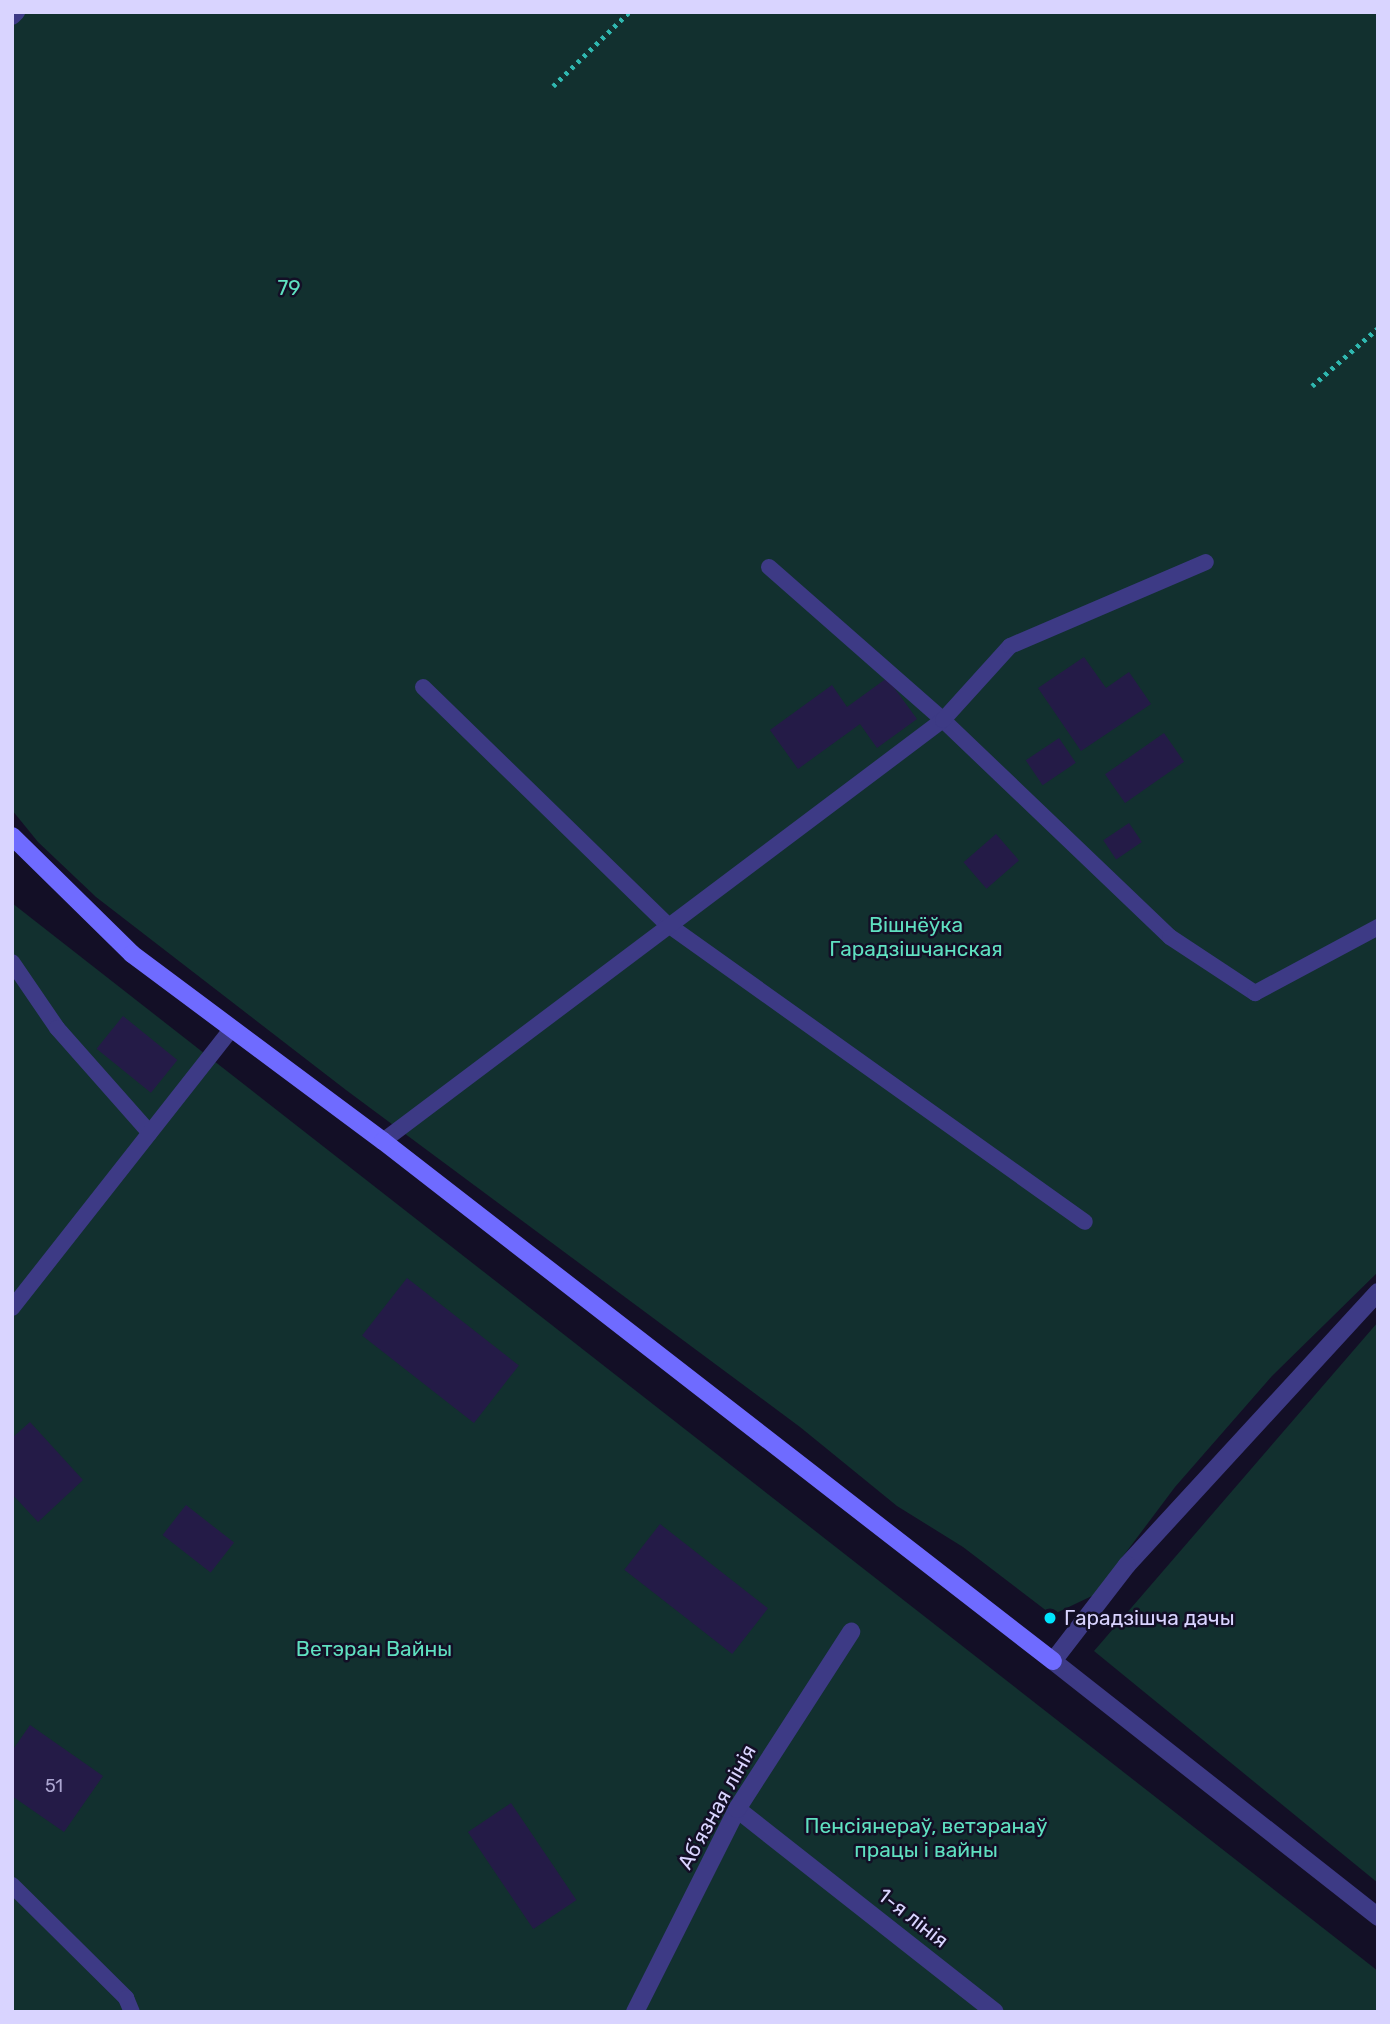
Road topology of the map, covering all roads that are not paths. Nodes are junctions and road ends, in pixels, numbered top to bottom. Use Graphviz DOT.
graph roads {
  1 [pos="1206,562"];
  2 [pos="769,567"];
  3 [pos="423,687"];
  4 [pos="943,720"];
  5 [pos="12,836"];
  6 [pos="667,924"];
  7 [pos="1378,927"];
  8 [pos="12,962"];
  9 [pos="231,1030"];
  10 [pos="150,1133"];
  11 [pos="383,1140"];
  12 [pos="1085,1222"];
  13 [pos="1378,1292"];
  14 [pos="12,1308"];
  15 [pos="851,1632"];
  16 [pos="1053,1661"];
  17 [pos="737,1808"];
  18 [pos="12,1885"];
  19 [pos="1378,1917"];
  20 [pos="132,2012"];
  21 [pos="635,2012"];
  22 [pos="995,2012"];
  1 -- 4 [label="lane"];
  2 -- 4 [label="lane"];
  3 -- 6 [label="lane"];
  4 -- 6 [label="lane"];
  4 -- 7 [label="lane"];
  5 -- 9 [label="street"];
  6 -- 11 [label="lane"];
  6 -- 12 [label="lane"];
  8 -- 10 [label="lane"];
  9 -- 10 [label="lane"];
  9 -- 11 [label="street"];
  10 -- 14 [label="lane"];
  11 -- 16 [label="street"];
  13 -- 16 [label="street"];
  15 -- 17 [label="street, Абʼязная лінія"];
  16 -- 19 [label="street"];
  17 -- 21 [label="street, Абʼязная лінія"];
  17 -- 22 [label="street, 1-я лінія"];
  18 -- 20 [label="lane"];
}
